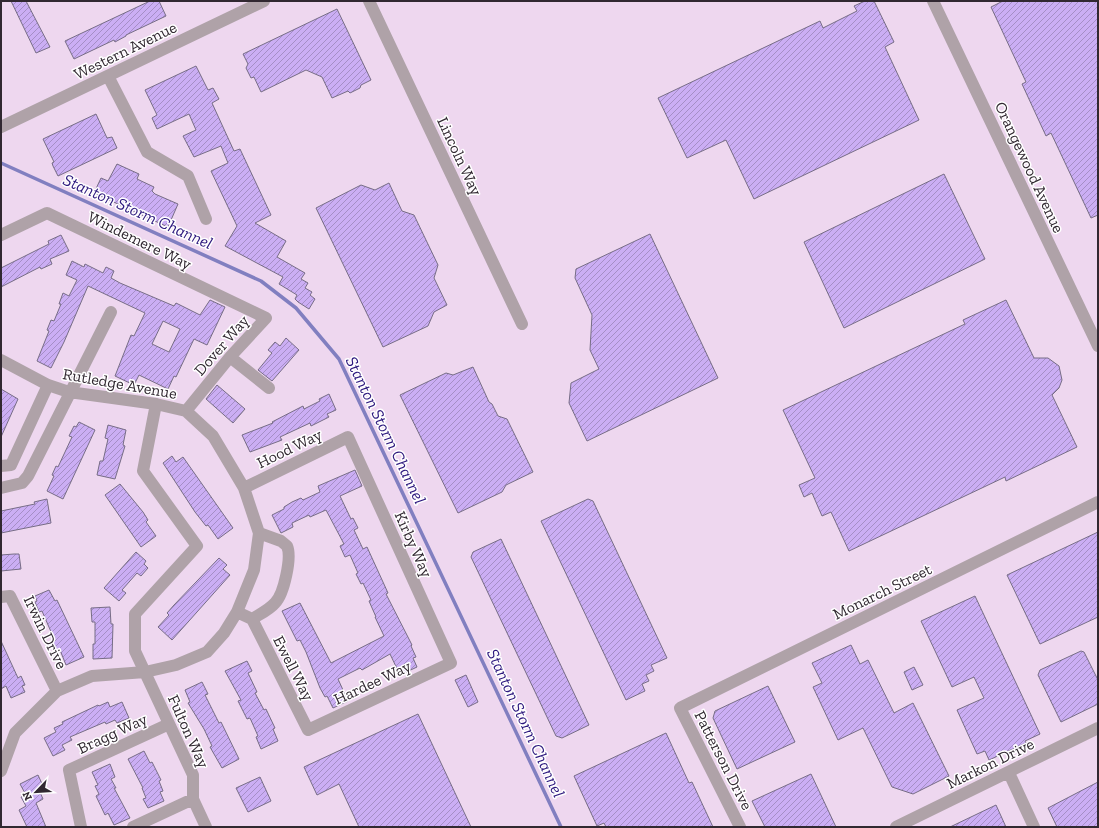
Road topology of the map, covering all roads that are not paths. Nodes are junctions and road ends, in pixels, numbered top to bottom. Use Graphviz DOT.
graph roads {
  1 [pos="264,1"];
  2 [pos="369,1"];
  3 [pos="933,1"];
  4 [pos="108,76"];
  5 [pos="1,127"];
  6 [pos="206,219"];
  7 [pos="1,235"];
  8 [pos="111,312"];
  9 [pos="266,318"];
  10 [pos="522,324"];
  11 [pos="1098,346"];
  12 [pos="230,357"];
  13 [pos="1,360"];
  14 [pos="48,385"];
  15 [pos="269,388"];
  16 [pos="69,392"];
  17 [pos="156,404"];
  18 [pos="186,411"];
  19 [pos="348,437"];
  20 [pos="1,466"];
  21 [pos="1,488"];
  22 [pos="244,488"];
  23 [pos="1098,502"];
  24 [pos="259,533"];
  25 [pos="1,597"];
  26 [pos="237,612"];
  27 [pos="252,619"];
  28 [pos="451,663"];
  29 [pos="145,672"];
  30 [pos="57,691"];
  31 [pos="680,708"];
  32 [pos="169,724"];
  33 [pos="1098,728"];
  34 [pos="308,730"];
  35 [pos="1,771"];
  36 [pos="1009,773"];
  37 [pos="193,800"];
  38 [pos="81,827"];
  39 [pos="133,827"];
  40 [pos="206,827"];
  41 [pos="740,827"];
  42 [pos="896,827"];
  43 [pos="1034,827"];
  1 -- 4 [label="street, Western Avenue"];
  2 -- 10 [label="street, Lincoln Way"];
  3 -- 11 [label="street, Orangewood Avenue"];
  4 -- 5 [label="street, Western Avenue"];
  4 -- 6 [label="street"];
  7 -- 9 [label="street, Windemere Way"];
  8 -- 16 [label="street"];
  9 -- 12 [label="street, Dover Way"];
  12 -- 15 [label="street"];
  12 -- 18 [label="street, Dover Way"];
  13 -- 14 [label="street, Rutledge Avenue"];
  14 -- 16 [label="street, Rutledge Avenue"];
  14 -- 20 [label="street"];
  16 -- 17 [label="street, Rutledge Avenue"];
  16 -- 21 [label="street"];
  17 -- 18 [label="street, Rutledge Avenue"];
  17 -- 29 [label="street, Fulton Way"];
  18 -- 22 [label="street, Rutledge Avenue"];
  19 -- 22 [label="street, Hood Way"];
  19 -- 28 [label="street, Kirby Way"];
  22 -- 24 [label="street, Rutledge Avenue"];
  23 -- 31 [label="street, Monarch Street"];
  24 -- 26 [label="street, Rutledge Avenue"];
  24 -- 27 [label="street"];
  25 -- 30 [label="street, Irwin Drive"];
  26 -- 27 [label="street"];
  26 -- 29 [label="street, Rutledge Avenue"];
  27 -- 34 [label="street, Ewell Way"];
  28 -- 34 [label="street, Hardee Way"];
  29 -- 30 [label="street, Rutledge Avenue"];
  29 -- 32 [label="street, Fulton Way"];
  30 -- 35 [label="street, Rutledge Avenue"];
  31 -- 41 [label="street, Patterson Drive"];
  32 -- 37 [label="street, Fulton Way"];
  32 -- 38 [label="street, Bragg Way"];
  33 -- 36 [label="street, Markon Drive"];
  36 -- 42 [label="street, Markon Drive"];
  36 -- 43 [label="street"];
  37 -- 39 [label="street"];
  37 -- 40 [label="street, Fulton Way"];
}
